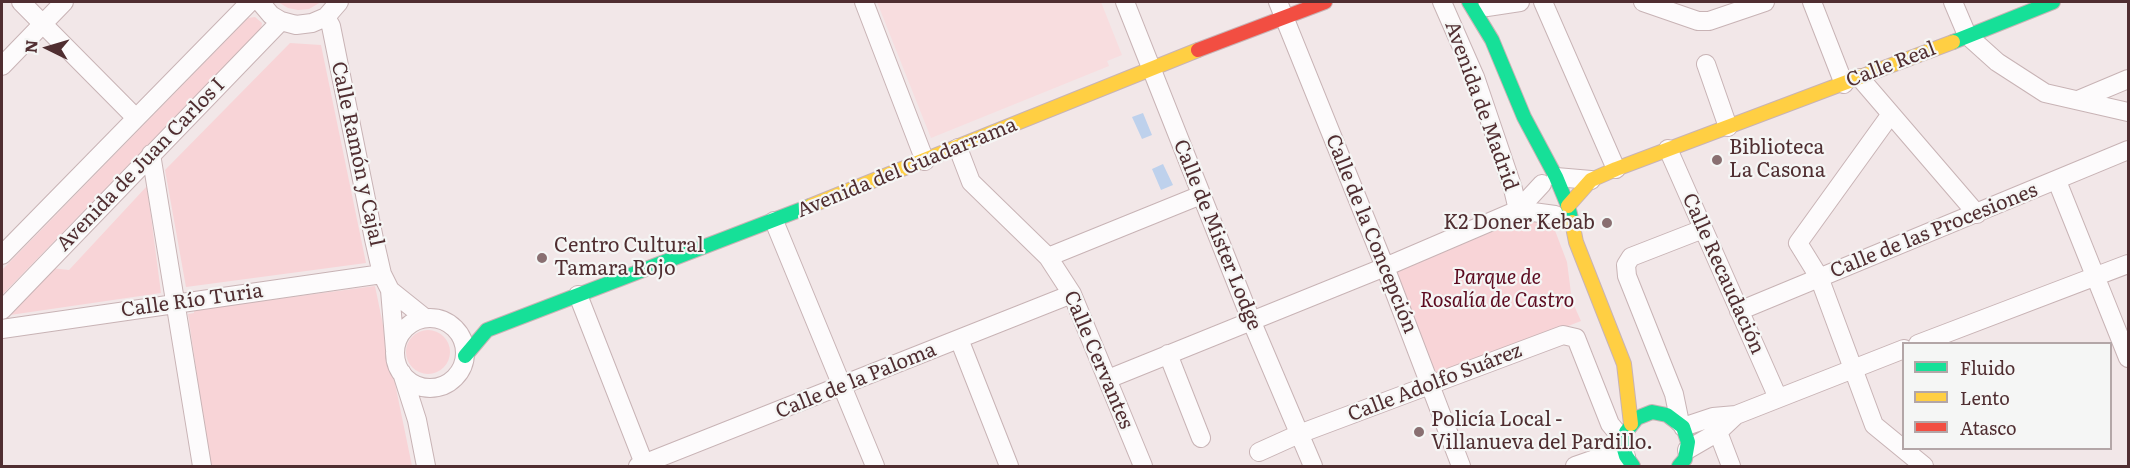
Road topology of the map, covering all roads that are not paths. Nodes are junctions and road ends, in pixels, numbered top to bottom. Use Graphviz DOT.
graph roads {
  1 [pos="21,2"];
  2 [pos="64,2"];
  3 [pos="250,2"];
  4 [pos="260,2"];
  5 [pos="339,2"];
  6 [pos="864,2"];
  7 [pos="1125,2"];
  8 [pos="1325,2"];
  9 [pos="1442,2"];
  10 [pos="1469,2"];
  11 [pos="1520,2"];
  12 [pos="1543,2"];
  13 [pos="1643,2"];
  14 [pos="1765,2"];
  15 [pos="1812,2"];
  16 [pos="1953,2"];
  17 [pos="2053,2"];
  18 [pos="1487,4"];
  19 [pos="1282,10"];
  20 [pos="326,17"];
  21 [pos="281,21"];
  22 [pos="43,22"];
  23 [pos="1967,35"];
  24 [pos="1492,40"];
  25 [pos="1706,64"];
  26 [pos="2,66"];
  27 [pos="1150,68"];
  28 [pos="2128,80"];
  29 [pos="1852,81"];
  30 [pos="2078,100"];
  31 [pos="2128,112"];
  32 [pos="1891,114"];
  33 [pos="136,118"];
  34 [pos="1728,127"];
  35 [pos="958,148"];
  36 [pos="1668,149"];
  37 [pos="2128,150"];
  38 [pos="152,154"];
  39 [pos="925,161"];
  40 [pos="1616,169"];
  41 [pos="1591,180"];
  42 [pos="2057,181"];
  43 [pos="1201,195"];
  44 [pos="1553,197"];
  45 [pos="1518,210"];
  46 [pos="1977,214"];
  47 [pos="774,221"];
  48 [pos="1703,229"];
  49 [pos="2,255"];
  50 [pos="1048,257"];
  51 [pos="2128,264"];
  52 [pos="1385,267"];
  53 [pos="1819,277"];
  54 [pos="2096,277"];
  55 [pos="386,282"];
  56 [pos="1072,294"];
  57 [pos="578,295"];
  58 [pos="176,303"];
  59 [pos="2,310"];
  60 [pos="1739,311"];
  61 [pos="425,318"];
  62 [pos="1251,320"];
  63 [pos="453,326"];
  64 [pos="2,328"];
  65 [pos="487,330"];
  66 [pos="959,339"];
  67 [pos="1923,342"];
  68 [pos="395,350"];
  69 [pos="1902,350"];
  70 [pos="1168,354"];
  71 [pos="465,356"];
  72 [pos="2128,358"];
  73 [pos="1624,364"];
  74 [pos="1854,368"];
  75 [pos="402,373"];
  76 [pos="1108,379"];
  77 [pos="1431,386"];
  78 [pos="439,387"];
  79 [pos="842,387"];
  80 [pos="1778,398"];
  81 [pos="1660,412"];
  82 [pos="1736,415"];
  83 [pos="417,420"];
  84 [pos="1631,424"];
  85 [pos="1681,425"];
  86 [pos="1718,432"];
  87 [pos="1299,434"];
  88 [pos="1201,438"];
  89 [pos="1902,448"];
  90 [pos="1687,450"];
  91 [pos="1904,450"];
  92 [pos="1259,453"];
  93 [pos="1627,454"];
  94 [pos="202,466"];
  95 [pos="426,466"];
  96 [pos="643,466"];
  97 [pos="875,466"];
  98 [pos="1009,466"];
  99 [pos="1143,466"];
  100 [pos="1313,466"];
  101 [pos="1461,466"];
  102 [pos="1576,466"];
  103 [pos="1679,466"];
  104 [pos="1731,466"];
  105 [pos="1924,466"];
  1 -- 22 [label="street"];
  2 -- 22 [label="street"];
  3 -- 33 [label="street, Avenida de Juan Carlos I"];
  4 -- 21 [label="street"];
  5 -- 20 [label="street"];
  6 -- 39 [label="street"];
  7 -- 27 [label="street, Calle de Mister Lodge"];
  8 -- 19 [label="street, Avenida del Guadarrama"];
  9 -- 45 [label="street, Avenida de Madrid"];
  10 -- 24 [label="street, Avenida de Madrid"];
  11 -- 18 [label="street, Avenida de Madrid"];
  12 -- 40 [label="street"];
  13 -- 14 [label="street"];
  15 -- 29 [label="street"];
  16 -- 23 [label="street"];
  17 -- 23 [label="street, Calle Real"];
  18 -- 24 [label="street, Avenida de Madrid"];
  19 -- 27 [label="street, Avenida del Guadarrama"];
  19 -- 52 [label="street, Calle de la Concepción"];
  20 -- 21 [label="street"];
  20 -- 55 [label="street, Calle Ramón y Cajal"];
  21 -- 38 [label="street, Avenida de Juan Carlos I"];
  22 -- 26 [label="street"];
  22 -- 33 [label="street"];
  23 -- 29 [label="street, Calle Real"];
  23 -- 30 [label="street"];
  24 -- 44 [label="street, Avenida de Madrid"];
  25 -- 34 [label="street"];
  27 -- 35 [label="street, Avenida del Guadarrama"];
  27 -- 43 [label="street, Calle de Mister Lodge"];
  28 -- 30 [label="street"];
  29 -- 32 [label="street"];
  29 -- 34 [label="street, Calle Real"];
  30 -- 31 [label="street"];
  32 -- 46 [label="street"];
  32 -- 53 [label="street"];
  33 -- 49 [label="street, Avenida de Juan Carlos I"];
  34 -- 36 [label="street, Calle Real"];
  35 -- 39 [label="street, Avenida del Guadarrama"];
  35 -- 50 [label="street, Calle Cervantes"];
  36 -- 40 [label="street, Calle Real"];
  36 -- 48 [label="street, Calle Recaudación"];
  37 -- 42 [label="street, Calle de las Procesiones"];
  38 -- 58 [label="street"];
  38 -- 59 [label="street, Avenida de Juan Carlos I"];
  39 -- 47 [label="street, Avenida del Guadarrama"];
  40 -- 41 [label="street, Calle Real"];
  41 -- 44 [label="street, Calle Real"];
  41 -- 44 [label="street, Calle Real"];
  42 -- 46 [label="street, Calle de las Procesiones"];
  42 -- 54 [label="street"];
  43 -- 50 [label="street"];
  43 -- 62 [label="street, Calle de Mister Lodge"];
  44 -- 45 [label="street"];
  44 -- 45 [label="street"];
  44 -- 73 [label="street, Avenida de Madrid"];
  45 -- 52 [label="street"];
  46 -- 53 [label="street, Calle de las Procesiones"];
  47 -- 57 [label="street, Avenida del Guadarrama"];
  47 -- 79 [label="street"];
  48 -- 60 [label="street, Calle Recaudación"];
  48 -- 85 [label="street"];
  50 -- 56 [label="street, Calle Cervantes"];
  51 -- 54 [label="street"];
  52 -- 62 [label="street"];
  52 -- 77 [label="street, Calle de la Concepción"];
  53 -- 60 [label="street, Calle de las Procesiones"];
  53 -- 74 [label="street"];
  54 -- 67 [label="street"];
  54 -- 72 [label="street"];
  55 -- 58 [label="street, Calle Río Turia"];
  55 -- 61 [label="street"];
  55 -- 68 [label="street, Calle Ramón y Cajal"];
  56 -- 66 [label="street, Calle de la Paloma"];
  56 -- 76 [label="street, Calle Cervantes"];
  57 -- 65 [label="street, Avenida del Guadarrama"];
  57 -- 96 [label="street"];
  58 -- 64 [label="street, Calle Río Turia"];
  58 -- 94 [label="street"];
  60 -- 80 [label="street, Calle Recaudación"];
  61 -- 63 [label="street"];
  61 -- 68 [label="street"];
  62 -- 70 [label="street"];
  62 -- 87 [label="street, Calle de Mister Lodge"];
  63 -- 65 [label="street, Avenida del Guadarrama"];
  63 -- 71 [label="street"];
  65 -- 71 [label="street, Avenida del Guadarrama"];
  66 -- 79 [label="street, Calle de la Paloma"];
  66 -- 98 [label="street"];
  68 -- 75 [label="street"];
  69 -- 74 [label="street"];
  70 -- 76 [label="street"];
  70 -- 88 [label="street"];
  71 -- 78 [label="street"];
  73 -- 81 [label="street, Avenida de Madrid"];
  73 -- 84 [label="street, Avenida de Madrid"];
  74 -- 80 [label="street"];
  74 -- 89 [label="street"];
  75 -- 78 [label="street"];
  75 -- 83 [label="street"];
  76 -- 99 [label="street, Calle Cervantes"];
  77 -- 87 [label="street, Calle Adolfo Suárez"];
  77 -- 93 [label="street, Calle Adolfo Suárez"];
  77 -- 101 [label="street, Calle de la Concepción"];
  78 -- 83 [label="street"];
  79 -- 96 [label="street, Calle de la Paloma"];
  79 -- 97 [label="street"];
  80 -- 82 [label="street"];
  81 -- 84 [label="street"];
  81 -- 85 [label="street, Avenida de Madrid"];
  82 -- 85 [label="street"];
  82 -- 86 [label="street"];
  83 -- 95 [label="street"];
  84 -- 93 [label="street"];
  85 -- 90 [label="street"];
  86 -- 90 [label="street"];
  86 -- 104 [label="street"];
  87 -- 92 [label="street, Calle Adolfo Suárez"];
  87 -- 100 [label="street, Calle de Mister Lodge"];
  90 -- 103 [label="street"];
  91 -- 105 [label="street"];
  93 -- 102 [label="street"];
}
